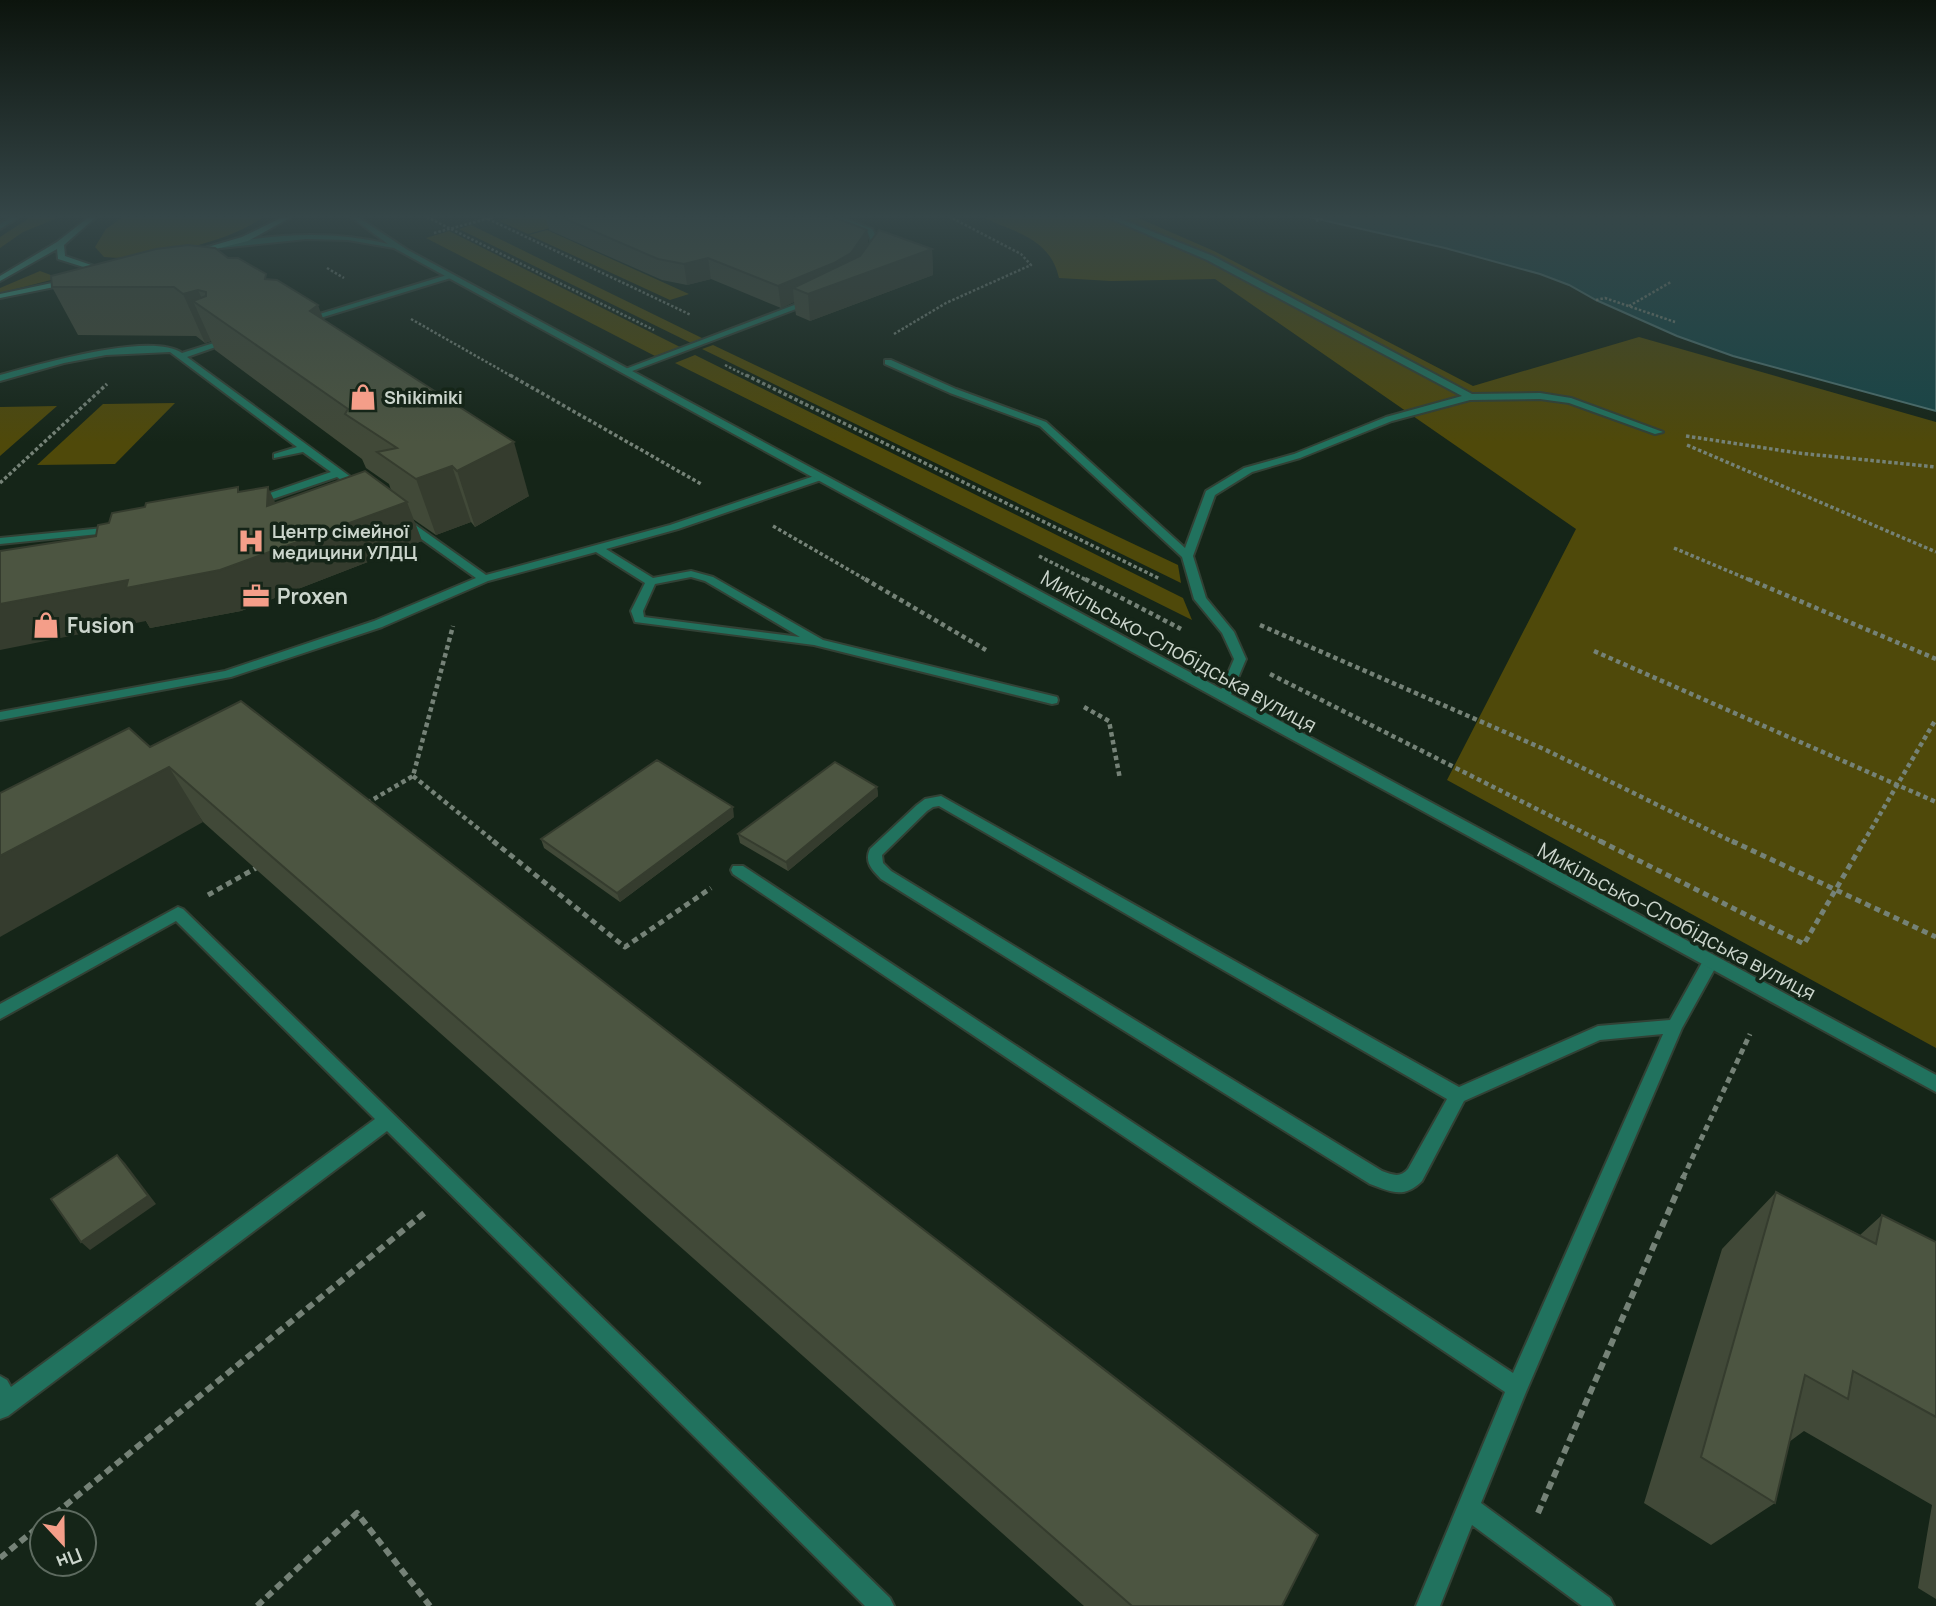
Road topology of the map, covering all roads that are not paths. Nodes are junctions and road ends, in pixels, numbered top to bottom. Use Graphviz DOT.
graph roads {
  1 [pos="18,292"];
  2 [pos="400,292"];
  3 [pos="478,292"];
  4 [pos="1273,292"];
  5 [pos="828,294"];
  6 [pos="0,296"];
  7 [pos="289,325"];
  8 [pos="223,343"];
  9 [pos="180,357"];
  10 [pos="888,362"];
  11 [pos="624,371"];
  12 [pos="0,378"];
  13 [pos="1470,397"];
  14 [pos="1658,432"];
  15 [pos="304,448"];
  16 [pos="277,456"];
  17 [pos="338,473"];
  18 [pos="820,477"];
  19 [pos="371,497"];
  20 [pos="247,504"];
  21 [pos="393,513"];
  22 [pos="132,526"];
  23 [pos="0,541"];
  24 [pos="597,548"];
  25 [pos="1187,556"];
  26 [pos="484,579"];
  27 [pos="651,582"];
  28 [pos="819,643"];
  29 [pos="1224,697"];
  30 [pos="1052,700"];
  31 [pos="0,716"];
  32 [pos="738,870"];
  33 [pos="1710,963"];
  34 [pos="0,1012"];
  35 [pos="1675,1026"];
  36 [pos="1936,1084"];
  37 [pos="1458,1096"];
  38 [pos="389,1119"];
  39 [pos="1517,1388"];
  40 [pos="3,1399"];
  41 [pos="1467,1507"];
  42 [pos="881,1606"];
  43 [pos="1428,1606"];
  44 [pos="1602,1606"];
  1 -- 6 [label="street"];
  2 -- 7 [label="street"];
  3 -- 11 [label="street, Микільсько-Слобідська вулиця"];
  4 -- 13 [label="street"];
  5 -- 11 [label="street"];
  8 -- 9 [label="street"];
  9 -- 12 [label="street"];
  9 -- 15 [label="street"];
  10 -- 25 [label="street"];
  11 -- 18 [label="street, Микільсько-Слобідська вулиця"];
  13 -- 14 [label="street"];
  13 -- 25 [label="street"];
  15 -- 16 [label="street"];
  15 -- 17 [label="street"];
  17 -- 19 [label="street"];
  17 -- 20 [label="street"];
  18 -- 24 [label="street"];
  18 -- 29 [label="street, Микільсько-Слобідська вулиця"];
  21 -- 26 [label="street"];
  22 -- 23 [label="street"];
  24 -- 26 [label="street"];
  24 -- 27 [label="street"];
  25 -- 29 [label="street"];
  26 -- 31 [label="street"];
  27 -- 28 [label="street"];
  27 -- 28 [label="street"];
  28 -- 30 [label="street"];
  29 -- 33 [label="street, Микільсько-Слобідська вулиця"];
  32 -- 39 [label="street"];
  33 -- 35 [label="street"];
  33 -- 36 [label="street, Микільсько-Слобідська вулиця"];
  34 -- 38 [label="street"];
  35 -- 37 [label="street"];
  35 -- 39 [label="street"];
  37 -- 37 [label="street"];
  38 -- 40 [label="street"];
  38 -- 42 [label="street"];
  39 -- 41 [label="street"];
  41 -- 43 [label="street"];
  41 -- 44 [label="street"];
}
